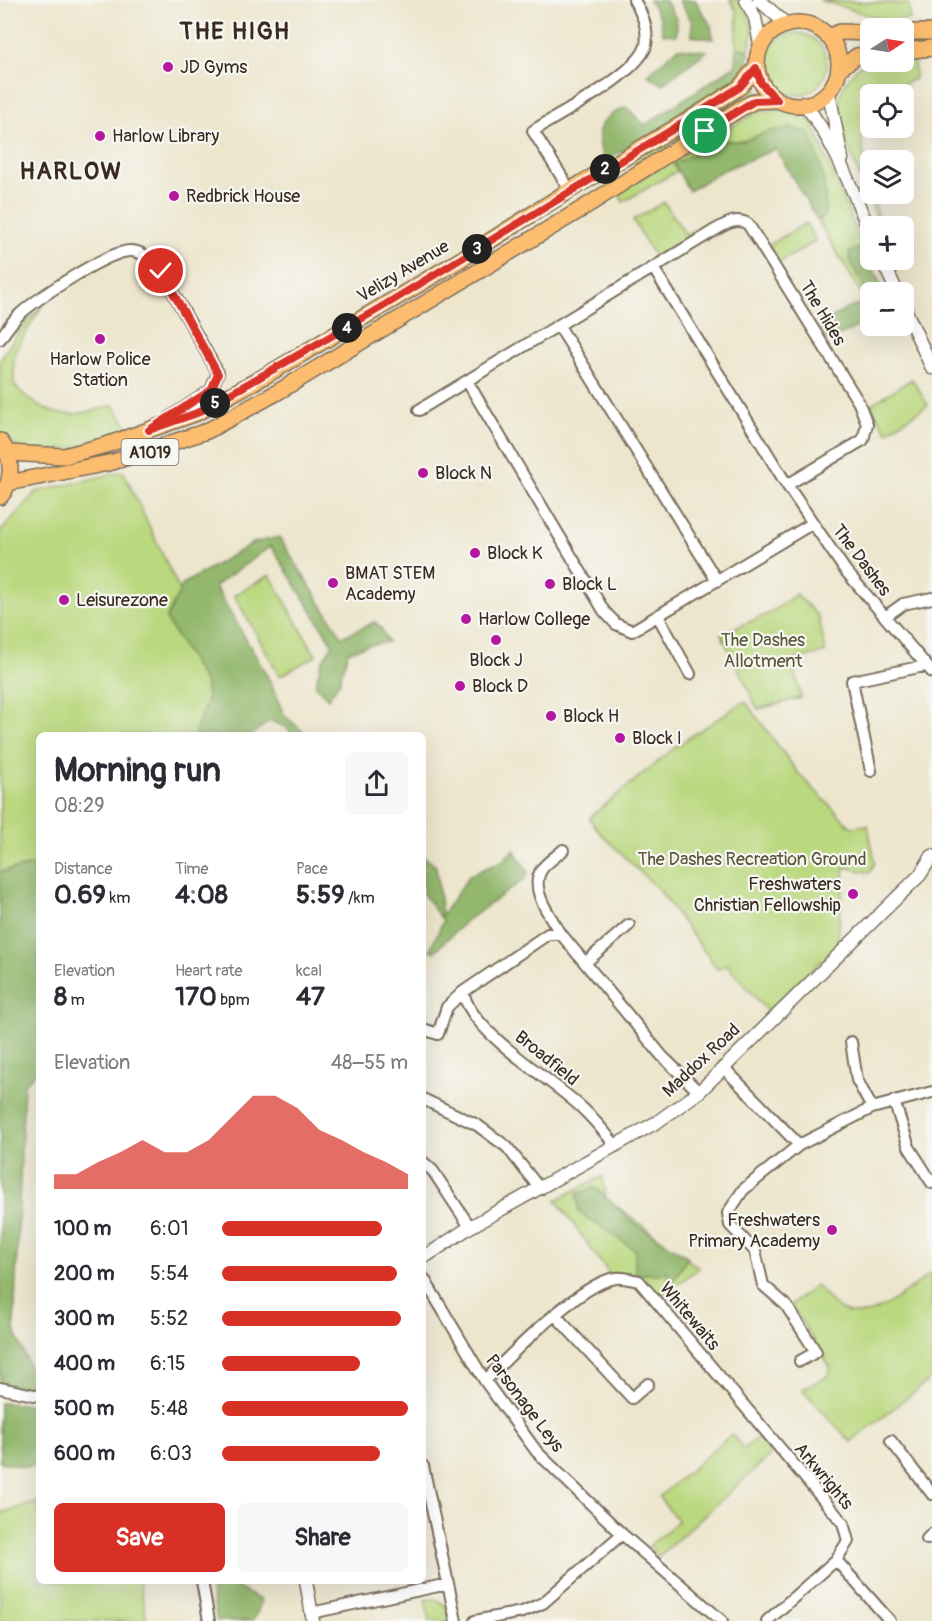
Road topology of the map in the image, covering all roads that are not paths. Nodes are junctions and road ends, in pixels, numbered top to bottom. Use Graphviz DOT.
graph roads {
  1 [pos="634,0"];
  2 [pos="746,0"];
  3 [pos="759,0"];
  4 [pos="786,24"];
  5 [pos="914,32"];
  6 [pos="932,32"];
  7 [pos="860,33"];
  8 [pos="828,36"];
  9 [pos="760,44"];
  10 [pos="932,48"];
  11 [pos="914,50"];
  12 [pos="860,56"];
  13 [pos="756,68"];
  14 [pos="839,69"];
  15 [pos="829,93"];
  16 [pos="777,100"];
  17 [pos="797,105"];
  18 [pos="846,177"];
  19 [pos="570,190"];
  20 [pos="863,216"];
  21 [pos="654,268"];
  22 [pos="559,326"];
  23 [pos="914,329"];
  24 [pos="0,339"];
  25 [pos="932,368"];
  26 [pos="468,381"];
  27 [pos="419,410"];
  28 [pos="149,430"];
  29 [pos="4,447"];
  30 [pos="787,485"];
  31 [pos="4,490"];
  32 [pos="813,523"];
  33 [pos="717,581"];
  34 [pos="932,598"];
  35 [pos="885,617"];
  36 [pos="659,618"];
  37 [pos="928,669"];
  38 [pos="690,674"];
  39 [pos="871,771"];
  40 [pos="563,850"];
  41 [pos="932,856"];
  42 [pos="628,925"];
  43 [pos="561,934"];
  44 [pos="586,962"];
  45 [pos="463,992"];
  46 [pos="426,1030"];
  47 [pos="851,1042"];
  48 [pos="723,1066"];
  49 [pos="699,1092"];
  50 [pos="932,1092"];
  51 [pos="426,1100"];
  52 [pos="894,1101"];
  53 [pos="872,1108"];
  54 [pos="800,1145"];
  55 [pos="616,1146"];
  56 [pos="426,1165"];
  57 [pos="932,1183"];
  58 [pos="540,1189"];
  59 [pos="470,1227"];
  60 [pos="426,1256"];
  61 [pos="426,1281"];
  62 [pos="556,1316"];
  63 [pos="800,1361"];
  64 [pos="485,1381"];
  65 [pos="648,1384"];
  66 [pos="0,1388"];
  67 [pos="36,1395"];
  68 [pos="891,1441"];
  69 [pos="777,1446"];
  70 [pos="426,1480"];
  71 [pos="932,1494"];
  72 [pos="622,1534"];
  73 [pos="836,1560"];
  74 [pos="203,1584"];
  75 [pos="306,1584"];
  76 [pos="448,1584"];
  77 [pos="312,1617"];
  78 [pos="209,1621"];
  79 [pos="456,1621"];
  80 [pos="475,1621"];
  81 [pos="722,1621"];
  82 [pos="766,1621"];
  83 [pos="890,1621"];
  1 -- 19 [label="street"];
  2 -- 9 [label="street"];
  3 -- 4 [label="street"];
  4 -- 8 [label="main road"];
  4 -- 9 [label="main road"];
  5 -- 6 [label="main road"];
  7 -- 8 [label="main road"];
  8 -- 14 [label="main road"];
  9 -- 13 [label="main road"];
  10 -- 11 [label="main road"];
  12 -- 14 [label="main road"];
  13 -- 16 [label="main road"];
  13 -- 19 [label="main road, Velizy Avenue / A1019"];
  14 -- 15 [label="main road"];
  15 -- 17 [label="main road"];
  15 -- 18 [label="street"];
  16 -- 17 [label="main road"];
  16 -- 31 [label="main road, A1019"];
  17 -- 18 [label="street"];
  18 -- 20 [label="street"];
  19 -- 28 [label="main road, Velizy Avenue / A1019"];
  21 -- 22 [label="street, The Hides"];
  21 -- 30 [label="street"];
  21 -- 30 [label="street, The Hides"];
  22 -- 26 [label="street, The Hides"];
  22 -- 33 [label="street"];
  23 -- 25 [label="street"];
  24 -- 28 [label="street"];
  26 -- 27 [label="street, The Hides"];
  26 -- 36 [label="street"];
  28 -- 29 [label="main road, Velizy Avenue / A1019"];
  29 -- 31 [label="main road"];
  30 -- 32 [label="street"];
  32 -- 33 [label="street"];
  32 -- 35 [label="street, The Dashes"];
  33 -- 36 [label="street"];
  34 -- 35 [label="street, The Dashes"];
  35 -- 37 [label="street, The Dashes"];
  36 -- 38 [label="street"];
  37 -- 39 [label="street, The Dashes"];
  40 -- 43 [label="street"];
  41 -- 48 [label="street, Maddox Road"];
  42 -- 44 [label="street"];
  43 -- 44 [label="street"];
  43 -- 45 [label="street"];
  44 -- 49 [label="street"];
  45 -- 46 [label="street"];
  45 -- 55 [label="street, Broadfield"];
  47 -- 53 [label="street"];
  48 -- 49 [label="street, Maddox Road"];
  48 -- 54 [label="street"];
  49 -- 55 [label="street, Maddox Road"];
  50 -- 52 [label="street"];
  51 -- 58 [label="street"];
  52 -- 53 [label="street"];
  52 -- 57 [label="street"];
  53 -- 54 [label="street"];
  54 -- 63 [label="street"];
  55 -- 58 [label="street, Maddox Road"];
  56 -- 59 [label="street"];
  58 -- 59 [label="street, Maddox Road"];
  59 -- 60 [label="street, Maddox Road"];
  61 -- 64 [label="street, Parsonage Leys"];
  62 -- 64 [label="street, Whitewaits"];
  62 -- 65 [label="street"];
  62 -- 69 [label="street, Whitewaits"];
  64 -- 72 [label="street, Parsonage Leys"];
  66 -- 67 [label="street"];
  68 -- 71 [label="street"];
  69 -- 73 [label="street, Arkwrights"];
  70 -- 76 [label="street"];
  72 -- 80 [label="street"];
  72 -- 81 [label="street, Parsonage Leys"];
  73 -- 82 [label="street, Arkwrights"];
  73 -- 83 [label="street"];
  74 -- 78 [label="street"];
  75 -- 77 [label="street"];
  76 -- 77 [label="street"];
  76 -- 79 [label="street"];
}
